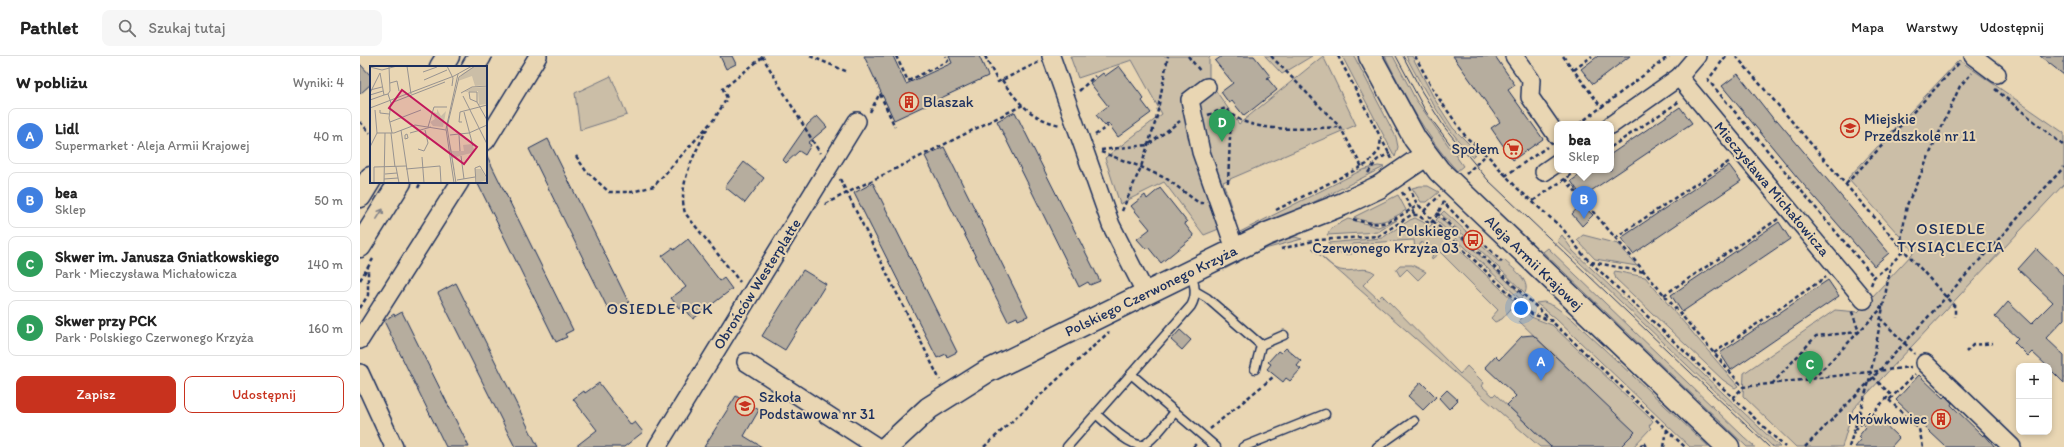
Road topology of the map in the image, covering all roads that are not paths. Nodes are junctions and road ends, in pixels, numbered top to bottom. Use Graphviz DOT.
graph roads {
  1 [pos="448,56"];
  2 [pos="480,56"];
  3 [pos="538,56"];
  4 [pos="1370,56"];
  5 [pos="1514,56"];
  6 [pos="1697,56"];
  7 [pos="1047,58"];
  8 [pos="1969,63"];
  9 [pos="442,66"];
  10 [pos="474,66"];
  11 [pos="1679,77"];
  12 [pos="1994,80"];
  13 [pos="1207,88"];
  14 [pos="857,121"];
  15 [pos="1614,123"];
  16 [pos="487,139"];
  17 [pos="1554,140"];
  18 [pos="1426,155"];
  19 [pos="370,180"];
  20 [pos="399,183"];
  21 [pos="459,183"];
  22 [pos="360,196"];
  23 [pos="360,246"];
  24 [pos="1235,249"];
  25 [pos="1192,281"];
  26 [pos="1146,294"];
  27 [pos="1857,302"];
  28 [pos="1284,335"];
  29 [pos="360,340"];
  30 [pos="1261,344"];
  31 [pos="746,362"];
  32 [pos="1919,365"];
  33 [pos="1255,369"];
  34 [pos="360,373"];
  35 [pos="1131,374"];
  36 [pos="1175,412"];
  37 [pos="1096,414"];
  38 [pos="1325,414"];
  39 [pos="1414,421"];
  40 [pos="394,447"];
  41 [pos="657,447"];
  42 [pos="876,447"];
  43 [pos="887,447"];
  44 [pos="1067,447"];
  45 [pos="1216,447"];
  46 [pos="1243,447"];
  47 [pos="1377,447"];
  48 [pos="1728,447"];
  49 [pos="2012,447"];
  1 -- 9 [label="main road"];
  2 -- 10 [label="main road"];
  3 -- 16 [label="street"];
  4 -- 18 [label="main road, Aleja Armii Krajowej"];
  5 -- 17 [label="street"];
  6 -- 11 [label="street"];
  7 -- 26 [label="street"];
  8 -- 12 [label="street"];
  11 -- 15 [label="street"];
  11 -- 27 [label="street, Mieczysława Michałowicza"];
  13 -- 24 [label="street"];
  14 -- 41 [label="street, Obrońców Westerplatte"];
  18 -- 24 [label="main road, Polskiego Czerwonego Krzyża"];
  18 -- 48 [label="main road, Aleja Armii Krajowej"];
  19 -- 22 [label="main road"];
  23 -- 20 [label="main road, one-way"];
  21 -- 29 [label="street"];
  24 -- 25 [label="main road, Polskiego Czerwonego Krzyża"];
  25 -- 26 [label="main road, Polskiego Czerwonego Krzyża"];
  25 -- 30 [label="lane"];
  25 -- 35 [label="lane"];
  26 -- 43 [label="main road, Polskiego Czerwonego Krzyża"];
  28 -- 30 [label="lane"];
  30 -- 33 [label="lane"];
  31 -- 42 [label="street"];
  32 -- 49 [label="street"];
  34 -- 40 [label="street"];
  35 -- 36 [label="lane"];
  35 -- 37 [label="lane"];
  36 -- 37 [label="lane"];
  36 -- 45 [label="lane"];
  37 -- 44 [label="lane"];
  38 -- 46 [label="lane"];
  39 -- 47 [label="lane"];
}
